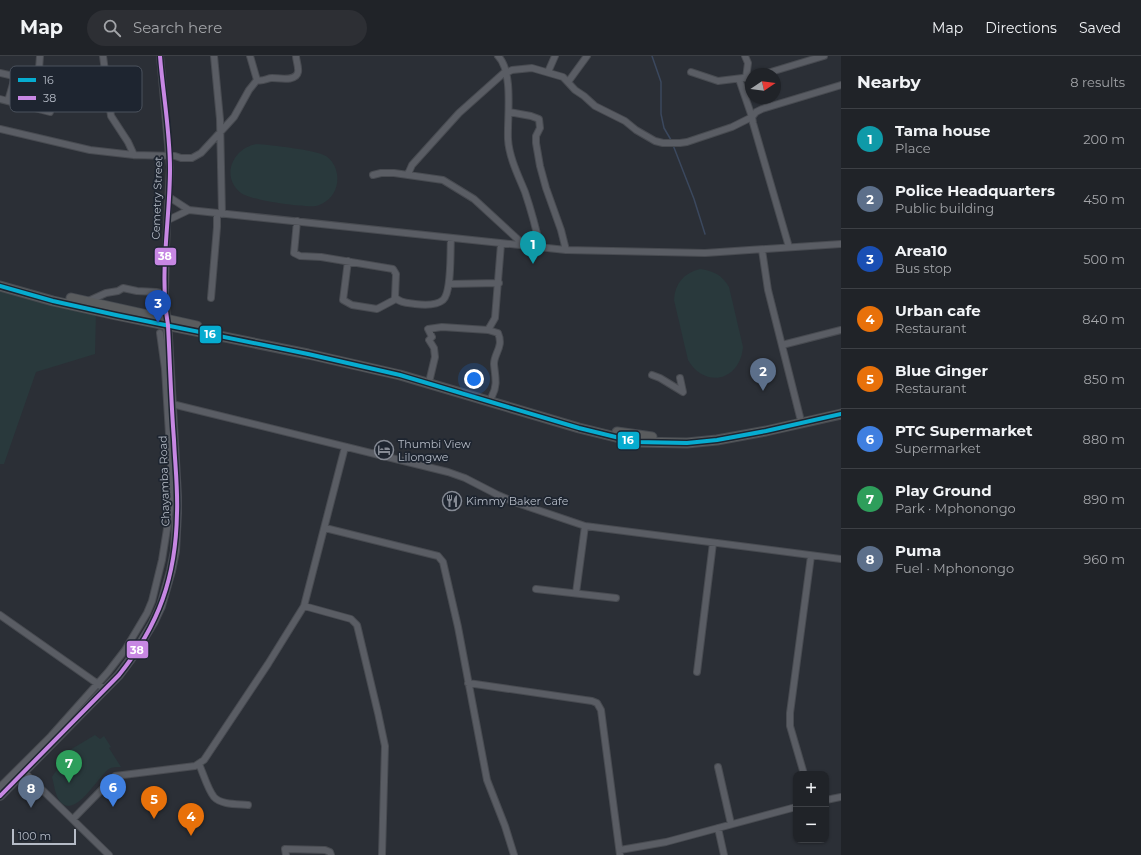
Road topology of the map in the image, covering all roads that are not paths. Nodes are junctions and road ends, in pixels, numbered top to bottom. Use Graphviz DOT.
graph roads {
  1 [pos="40,56"];
  2 [pos="103,56"];
  3 [pos="160,56"];
  4 [pos="214,56"];
  5 [pos="250,56"];
  6 [pos="296,56"];
  7 [pos="498,56"];
  8 [pos="555,56"];
  9 [pos="587,56"];
  10 [pos="745,56"];
  11 [pos="824,56"];
  12 [pos="39,66"];
  13 [pos="104,66"];
  14 [pos="748,68"];
  15 [pos="781,69"];
  16 [pos="506,72"];
  17 [pos="548,72"];
  18 [pos="691,72"];
  19 [pos="0,73"];
  20 [pos="10,75"];
  21 [pos="745,78"];
  22 [pos="739,79"];
  23 [pos="257,80"];
  24 [pos="568,82"];
  25 [pos="841,85"];
  26 [pos="10,94"];
  27 [pos="0,99"];
  28 [pos="8,101"];
  29 [pos="110,112"];
  30 [pos="509,112"];
  31 [pos="752,117"];
  32 [pos="0,129"];
  33 [pos="220,133"];
  34 [pos="134,155"];
  35 [pos="170,156"];
  36 [pos="408,174"];
  37 [pos="373,175"];
  38 [pos="169,197"];
  39 [pos="189,210"];
  40 [pos="220,213"];
  41 [pos="168,220"];
  42 [pos="296,222"];
  43 [pos="450,238"];
  44 [pos="501,244"];
  45 [pos="841,244"];
  46 [pos="525,246"];
  47 [pos="540,247"];
  48 [pos="789,247"];
  49 [pos="566,250"];
  50 [pos="762,250"];
  51 [pos="348,262"];
  52 [pos="0,281"];
  53 [pos="499,283"];
  54 [pos="449,284"];
  55 [pos="0,286"];
  56 [pos="165,294"];
  57 [pos="395,297"];
  58 [pos="211,298"];
  59 [pos="86,302"];
  60 [pos="167,322"];
  61 [pos="488,330"];
  62 [pos="841,330"];
  63 [pos="160,334"];
  64 [pos="782,345"];
  65 [pos="652,374"];
  66 [pos="430,378"];
  67 [pos="680,378"];
  68 [pos="492,396"];
  69 [pos="172,404"];
  70 [pos="841,407"];
  71 [pos="841,414"];
  72 [pos="800,417"];
  73 [pos="345,447"];
  74 [pos="585,526"];
  75 [pos="325,528"];
  76 [pos="713,543"];
  77 [pos="811,556"];
  78 [pos="841,559"];
  79 [pos="536,589"];
  80 [pos="576,593"];
  81 [pos="616,598"];
  82 [pos="304,606"];
  83 [pos="0,615"];
  84 [pos="698,672"];
  85 [pos="468,683"];
  86 [pos="98,684"];
  87 [pos="105,689"];
  88 [pos="199,764"];
  89 [pos="718,767"];
  90 [pos="803,771"];
  91 [pos="24,772"];
  92 [pos="0,787"];
  93 [pos="0,796"];
  94 [pos="841,797"];
  95 [pos="829,799"];
  96 [pos="248,805"];
  97 [pos="793,808"];
  98 [pos="73,819"];
  99 [pos="731,824"];
  100 [pos="718,828"];
  101 [pos="620,853"];
  102 [pos="108,855"];
  103 [pos="286,855"];
  104 [pos="331,855"];
  105 [pos="382,855"];
  106 [pos="514,855"];
  107 [pos="724,855"];
  1 -- 12 [label="street"];
  2 -- 13 [label="street"];
  3 -- 35 [label="street, Cemetry Street"];
  4 -- 33 [label="street"];
  5 -- 23 [label="street"];
  6 -- 23 [label="street"];
  7 -- 16 [label="street"];
  8 -- 17 [label="street"];
  9 -- 24 [label="street"];
  10 -- 14 [label="street"];
  11 -- 15 [label="street"];
  16 -- 17 [label="street"];
  16 -- 30 [label="street"];
  16 -- 36 [label="street"];
  17 -- 24 [label="street"];
  18 -- 22 [label="street"];
  19 -- 20 [label="street"];
  21 -- 22 [label="street"];
  22 -- 31 [label="street"];
  23 -- 33 [label="street"];
  24 -- 31 [label="street"];
  25 -- 31 [label="street"];
  26 -- 28 [label="street"];
  27 -- 28 [label="street"];
  29 -- 34 [label="street"];
  30 -- 47 [label="street"];
  30 -- 49 [label="street"];
  31 -- 48 [label="street"];
  32 -- 34 [label="street"];
  33 -- 35 [label="street"];
  33 -- 40 [label="street"];
  34 -- 35 [label="street"];
  35 -- 38 [label="street, Cemetry Street"];
  36 -- 37 [label="street"];
  36 -- 46 [label="street"];
  38 -- 39 [label="street"];
  38 -- 41 [label="street, Cemetry Street"];
  39 -- 40 [label="street"];
  39 -- 41 [label="street"];
  40 -- 42 [label="street"];
  40 -- 58 [label="street"];
  41 -- 56 [label="street, Cemetry Street"];
  42 -- 43 [label="street"];
  42 -- 51 [label="street"];
  43 -- 44 [label="street"];
  43 -- 54 [label="street"];
  44 -- 46 [label="street"];
  44 -- 53 [label="street"];
  45 -- 48 [label="street"];
  46 -- 47 [label="street"];
  47 -- 49 [label="street"];
  48 -- 50 [label="street"];
  49 -- 50 [label="street"];
  50 -- 64 [label="street"];
  51 -- 57 [label="street"];
  51 -- 57 [label="street"];
  52 -- 59 [label="highway"];
  53 -- 54 [label="street"];
  53 -- 61 [label="street"];
  54 -- 57 [label="street"];
  55 -- 60 [label="highway"];
  56 -- 59 [label="street"];
  56 -- 60 [label="street, Cemetry Street"];
  59 -- 60 [label="highway"];
  60 -- 66 [label="highway"];
  60 -- 69 [label="main road, Chayamba Road"];
  60 -- 71 [label="highway"];
  61 -- 66 [label="street"];
  61 -- 68 [label="street"];
  62 -- 64 [label="street"];
  63 -- 86 [label="street"];
  64 -- 72 [label="street"];
  65 -- 67 [label="street"];
  66 -- 68 [label="highway"];
  68 -- 72 [label="highway"];
  69 -- 73 [label="street"];
  69 -- 87 [label="main road, Chayamba Road"];
  70 -- 72 [label="highway"];
  73 -- 74 [label="street"];
  73 -- 75 [label="street"];
  74 -- 76 [label="street"];
  74 -- 80 [label="street"];
  75 -- 82 [label="street"];
  75 -- 85 [label="street"];
  76 -- 77 [label="street"];
  76 -- 84 [label="street"];
  77 -- 78 [label="street"];
  77 -- 90 [label="street"];
  79 -- 80 [label="street"];
  80 -- 81 [label="street"];
  82 -- 88 [label="street"];
  82 -- 105 [label="street"];
  83 -- 86 [label="street"];
  85 -- 101 [label="street"];
  85 -- 106 [label="street"];
  86 -- 87 [label="street"];
  86 -- 92 [label="street"];
  87 -- 91 [label="main road, Chayamba Road"];
  88 -- 96 [label="street"];
  88 -- 98 [label="street"];
  89 -- 99 [label="street"];
  91 -- 93 [label="main road, Chayamba Road"];
  91 -- 98 [label="street"];
  94 -- 95 [label="street"];
  97 -- 99 [label="street"];
  98 -- 102 [label="street"];
  99 -- 100 [label="street"];
  100 -- 101 [label="street"];
  100 -- 107 [label="street"];
  103 -- 104 [label="street"];
}
